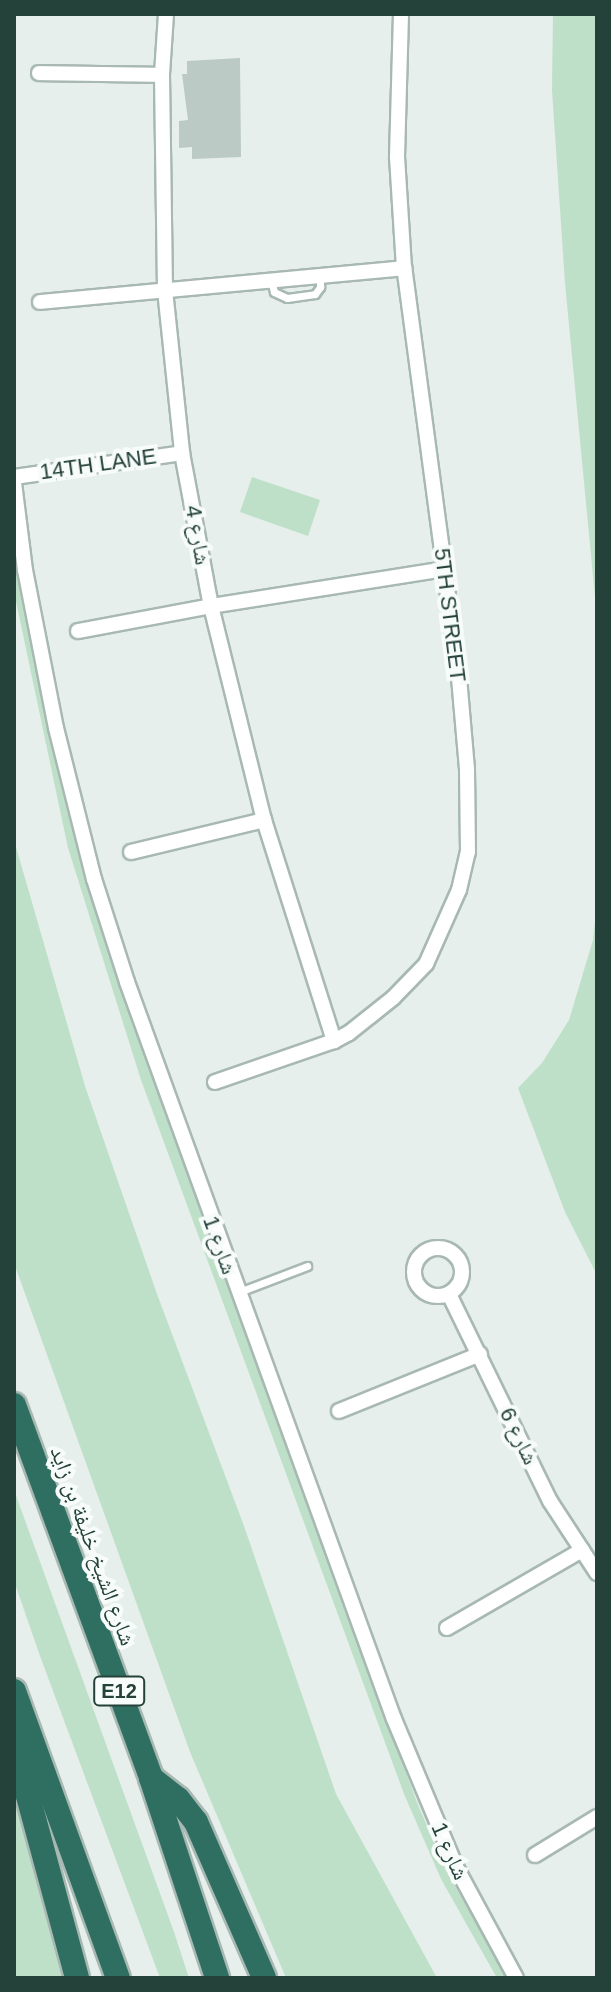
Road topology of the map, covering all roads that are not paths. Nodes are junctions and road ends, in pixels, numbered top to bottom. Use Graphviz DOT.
graph roads {
  1 [pos="166,14"];
  2 [pos="401,14"];
  3 [pos="39,73"];
  4 [pos="162,75"];
  5 [pos="404,268"];
  6 [pos="165,290"];
  7 [pos="40,302"];
  8 [pos="182,453"];
  9 [pos="14,477"];
  10 [pos="14,483"];
  11 [pos="445,569"];
  12 [pos="211,606"];
  13 [pos="78,631"];
  14 [pos="264,820"];
  15 [pos="131,852"];
  16 [pos="334,1041"];
  17 [pos="215,1082"];
  18 [pos="307,1266"];
  19 [pos="237,1293"];
  20 [pos="449,1294"];
  21 [pos="480,1354"];
  22 [pos="14,1405"];
  23 [pos="339,1411"];
  24 [pos="582,1550"];
  25 [pos="597,1573"];
  26 [pos="447,1628"];
  27 [pos="17,1701"];
  28 [pos="151,1778"];
  29 [pos="597,1817"];
  30 [pos="535,1855"];
  31 [pos="77,1978"];
  32 [pos="118,1978"];
  33 [pos="217,1978"];
  34 [pos="264,1978"];
  35 [pos="516,1978"];
  1 -- 4 [label="street, شارع 4"];
  2 -- 5 [label="street, 5TH STREET"];
  3 -- 4 [label="street"];
  4 -- 6 [label="street, شارع 4"];
  5 -- 6 [label="street"];
  5 -- 11 [label="street, 5TH STREET"];
  6 -- 7 [label="street"];
  6 -- 8 [label="street, شارع 4"];
  8 -- 9 [label="street, 14TH LANE"];
  8 -- 12 [label="street, شارع 4"];
  10 -- 19 [label="street, شارع 1"];
  11 -- 12 [label="street"];
  11 -- 16 [label="street, 5TH STREET"];
  12 -- 13 [label="street"];
  12 -- 14 [label="street, شارع 4"];
  14 -- 15 [label="street"];
  14 -- 16 [label="street, شارع 4"];
  16 -- 17 [label="street, 5TH STREET"];
  18 -- 19 [label="lane"];
  19 -- 35 [label="street, شارع 1"];
  20 -- 21 [label="street, شارع 6"];
  21 -- 23 [label="street"];
  21 -- 24 [label="street, شارع 6"];
  22 -- 28 [label="highway, شارع الشيخ خليفة بن زايد / E12"];
  24 -- 25 [label="street, شارع 6"];
  24 -- 26 [label="street"];
  27 -- 31 [label="highway"];
  27 -- 32 [label="highway"];
  28 -- 33 [label="highway, شارع الشيخ خليفة بن زايد / E12"];
  28 -- 34 [label="highway"];
  29 -- 30 [label="street"];
}
